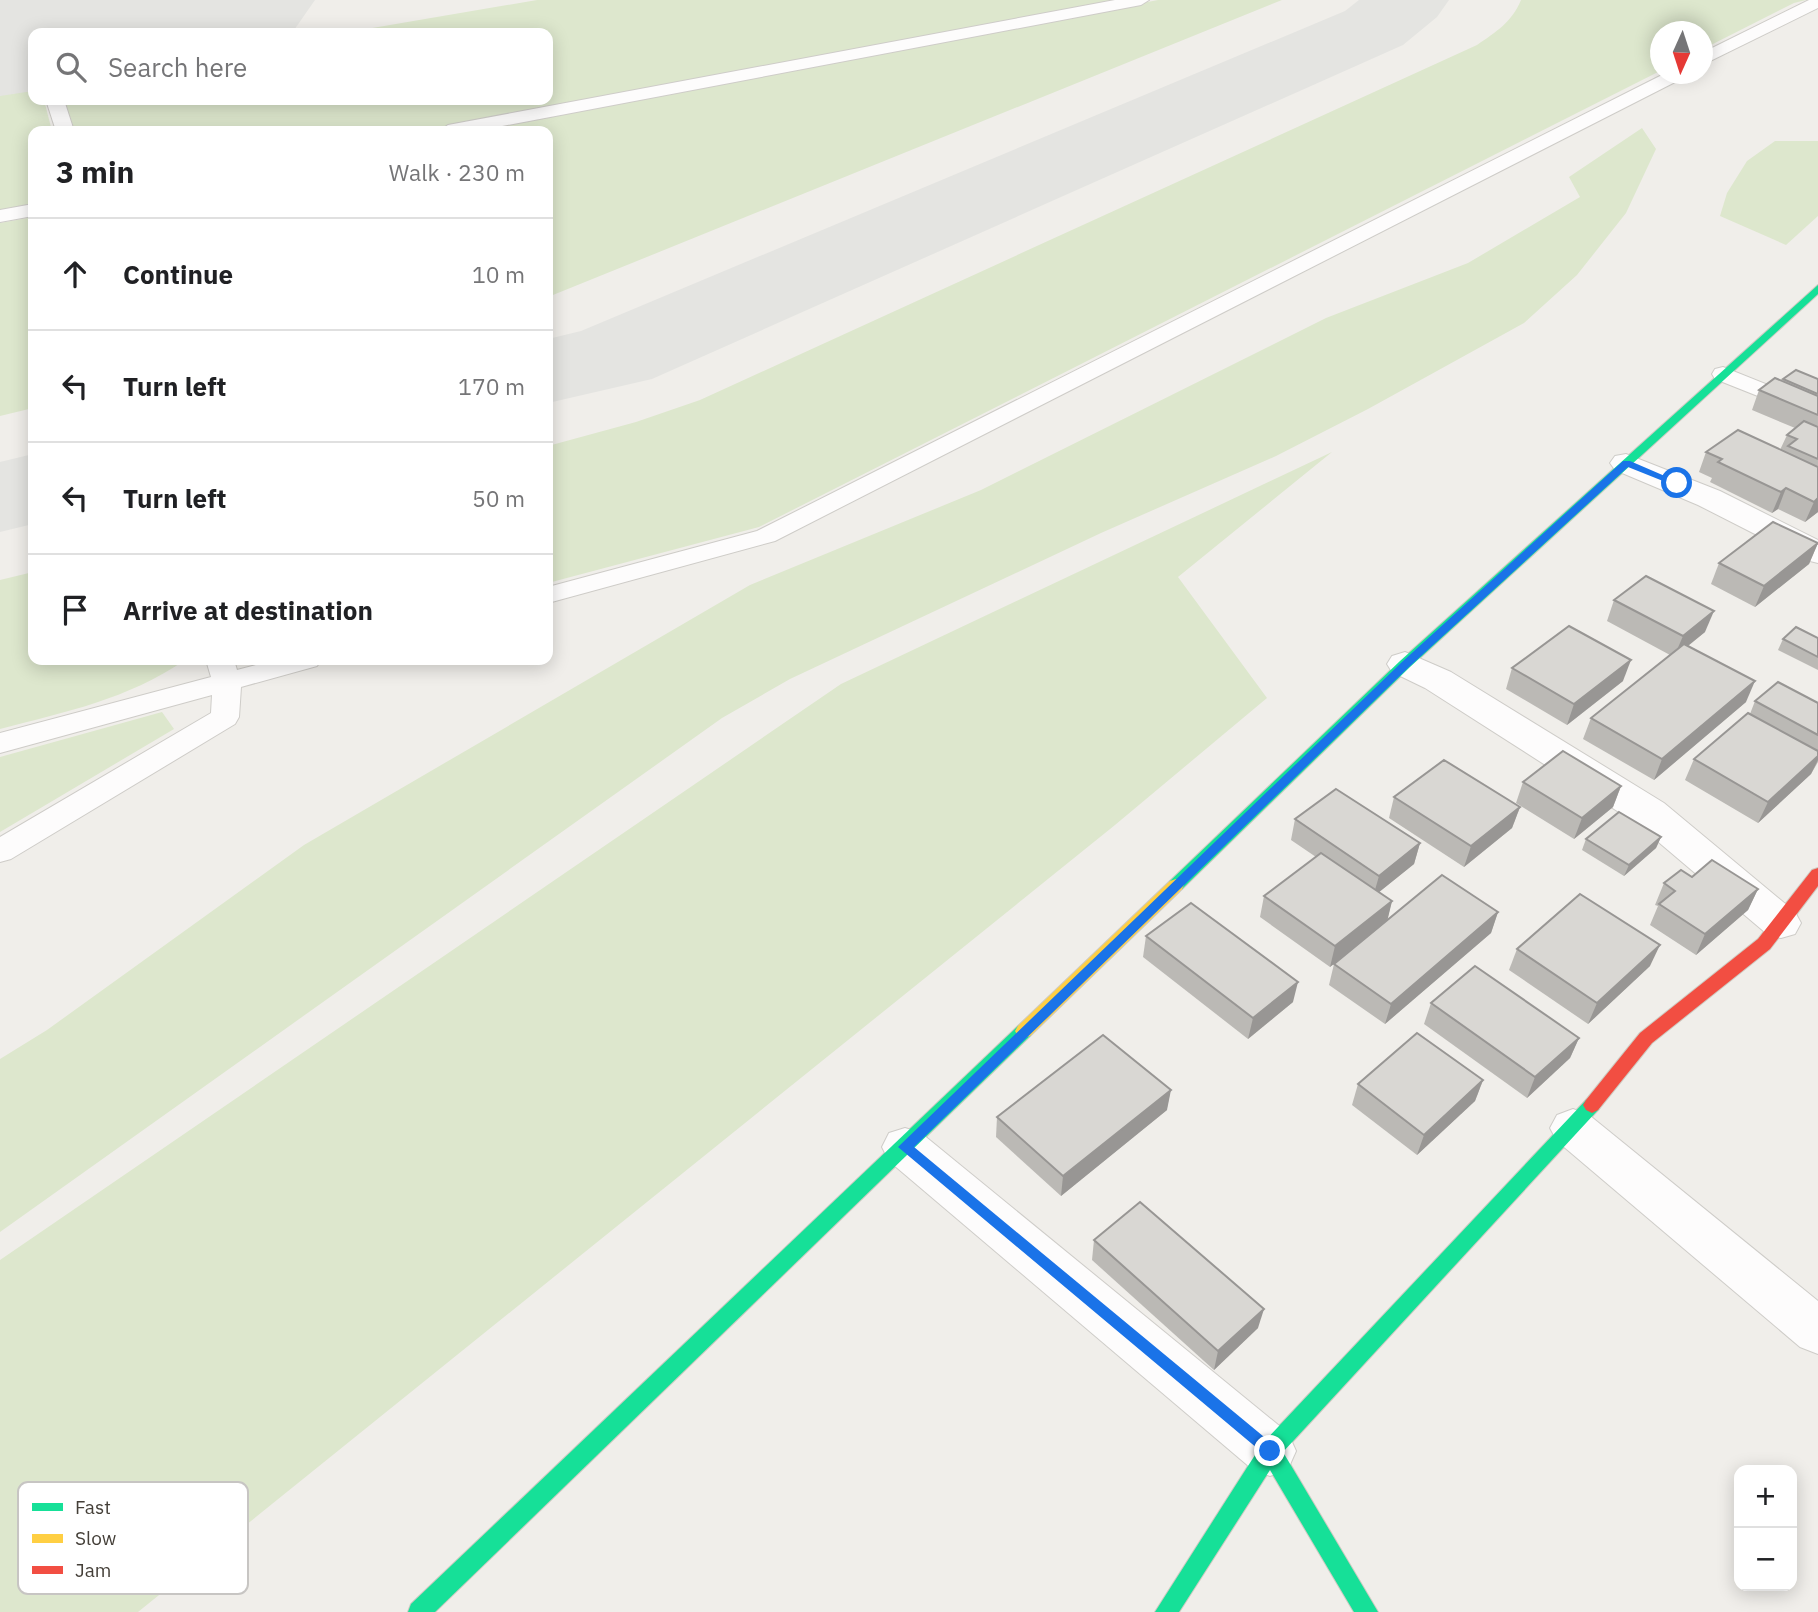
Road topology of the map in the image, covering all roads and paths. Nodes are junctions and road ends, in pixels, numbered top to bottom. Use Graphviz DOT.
graph roads {
  1 [pos="1141,0"];
  2 [pos="1818,2"];
  3 [pos="1713,55"];
  4 [pos="1657,84"];
  5 [pos="57,105"];
  6 [pos="63,126"];
  7 [pos="474,126"];
  8 [pos="28,211"];
  9 [pos="0,216"];
  10 [pos="1818,288"];
  11 [pos="1723,374"];
  12 [pos="1818,414"];
  13 [pos="1626,463"];
  14 [pos="1818,553"];
  15 [pos="553,594"];
  16 [pos="1405,664"];
  17 [pos="269,665"];
  18 [pos="224,671"];
  19 [pos="0,743"];
  20 [pos="0,851"];
  21 [pos="1818,874"];
  22 [pos="1781,923"];
  23 [pos="1573,1128"];
  24 [pos="905,1147"];
  25 [pos="1818,1331"];
  26 [pos="1270,1451"];
  27 [pos="419,1612"];
  28 [pos="1166,1612"];
  29 [pos="1367,1612"];
  1 -- 7 [label="lane"];
  2 -- 3 [label="lane"];
  4 -- 15 [label="lane"];
  5 -- 6 [label="lane"];
  8 -- 9 [label="lane"];
  10 -- 11 [label="street"];
  11 -- 12 [label="lane"];
  11 -- 13 [label="street"];
  13 -- 14 [label="street"];
  13 -- 16 [label="street"];
  16 -- 22 [label="street"];
  16 -- 24 [label="street"];
  17 -- 18 [label="lane"];
  18 -- 19 [label="lane"];
  18 -- 20 [label="lane"];
  21 -- 22 [label="street"];
  22 -- 23 [label="street"];
  23 -- 25 [label="street"];
  23 -- 26 [label="street"];
  24 -- 26 [label="street"];
  24 -- 27 [label="street"];
  26 -- 28 [label="street"];
  26 -- 29 [label="street"];
}
